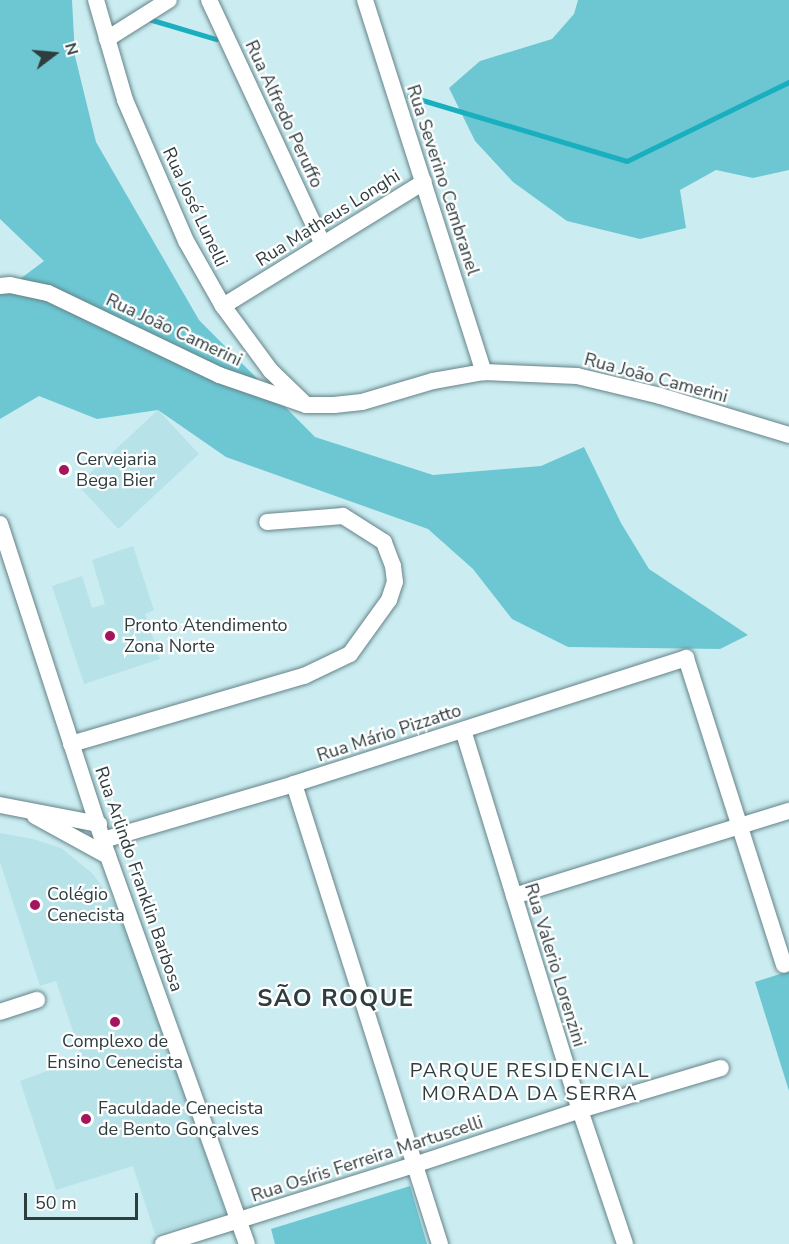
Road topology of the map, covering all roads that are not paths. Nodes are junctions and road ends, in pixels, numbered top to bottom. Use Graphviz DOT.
graph roads {
  1 [pos="96,0"];
  2 [pos="169,0"];
  3 [pos="209,0"];
  4 [pos="365,0"];
  5 [pos="107,39"];
  6 [pos="424,182"];
  7 [pos="323,244"];
  8 [pos="0,286"];
  9 [pos="223,306"];
  10 [pos="484,372"];
  11 [pos="306,405"];
  12 [pos="789,435"];
  13 [pos="267,522"];
  14 [pos="0,524"];
  15 [pos="463,730"];
  16 [pos="71,744"];
  17 [pos="294,784"];
  18 [pos="0,805"];
  19 [pos="24,810"];
  20 [pos="789,811"];
  21 [pos="740,826"];
  22 [pos="103,840"];
  23 [pos="514,896"];
  24 [pos="784,965"];
  25 [pos="37,1000"];
  26 [pos="0,1011"];
  27 [pos="721,1068"];
  28 [pos="580,1110"];
  29 [pos="414,1165"];
  30 [pos="239,1221"];
  31 [pos="162,1244"];
  32 [pos="247,1244"];
  33 [pos="440,1244"];
  34 [pos="624,1244"];
  1 -- 5 [label="street, Rua José Lunelli"];
  2 -- 5 [label="street"];
  3 -- 7 [label="street, Rua Alfredo Peruffo"];
  4 -- 6 [label="street, Rua Severino Cembranel"];
  5 -- 9 [label="street, Rua José Lunelli"];
  6 -- 7 [label="street, Rua Matheus Longhi"];
  6 -- 10 [label="street, Rua Severino Cembranel"];
  7 -- 9 [label="street, Rua Matheus Longhi"];
  8 -- 11 [label="street, Rua João Camerini"];
  9 -- 11 [label="street, Rua José Lunelli"];
  10 -- 11 [label="street, Rua João Camerini"];
  10 -- 12 [label="street, Rua João Camerini"];
  13 -- 16 [label="street"];
  14 -- 16 [label="street, Rua Arlindo Franklin Barbosa"];
  15 -- 17 [label="street, Rua Mário Pizzatto"];
  15 -- 21 [label="street, Rua Mário Pizzatto"];
  15 -- 23 [label="street, Rua Valerio Lorenzini"];
  16 -- 22 [label="street, Rua Arlindo Franklin Barbosa"];
  17 -- 22 [label="street, Rua Mário Pizzatto"];
  17 -- 29 [label="street"];
  18 -- 19 [label="street"];
  19 -- 22 [label="street"];
  19 -- 22 [label="street"];
  20 -- 21 [label="street"];
  21 -- 23 [label="street"];
  21 -- 24 [label="street"];
  22 -- 30 [label="street, Rua Arlindo Franklin Barbosa"];
  23 -- 28 [label="street, Rua Valerio Lorenzini"];
  25 -- 26 [label="street"];
  27 -- 28 [label="street, Rua Osíris Ferreira Martuscelli"];
  28 -- 29 [label="street, Rua Osíris Ferreira Martuscelli"];
  28 -- 34 [label="street, Rua Valerio Lorenzini"];
  29 -- 30 [label="street, Rua Osíris Ferreira Martuscelli"];
  29 -- 33 [label="street"];
  30 -- 31 [label="street, Rua Osíris Ferreira Martuscelli"];
  30 -- 32 [label="street, Rua Arlindo Franklin Barbosa"];
}
